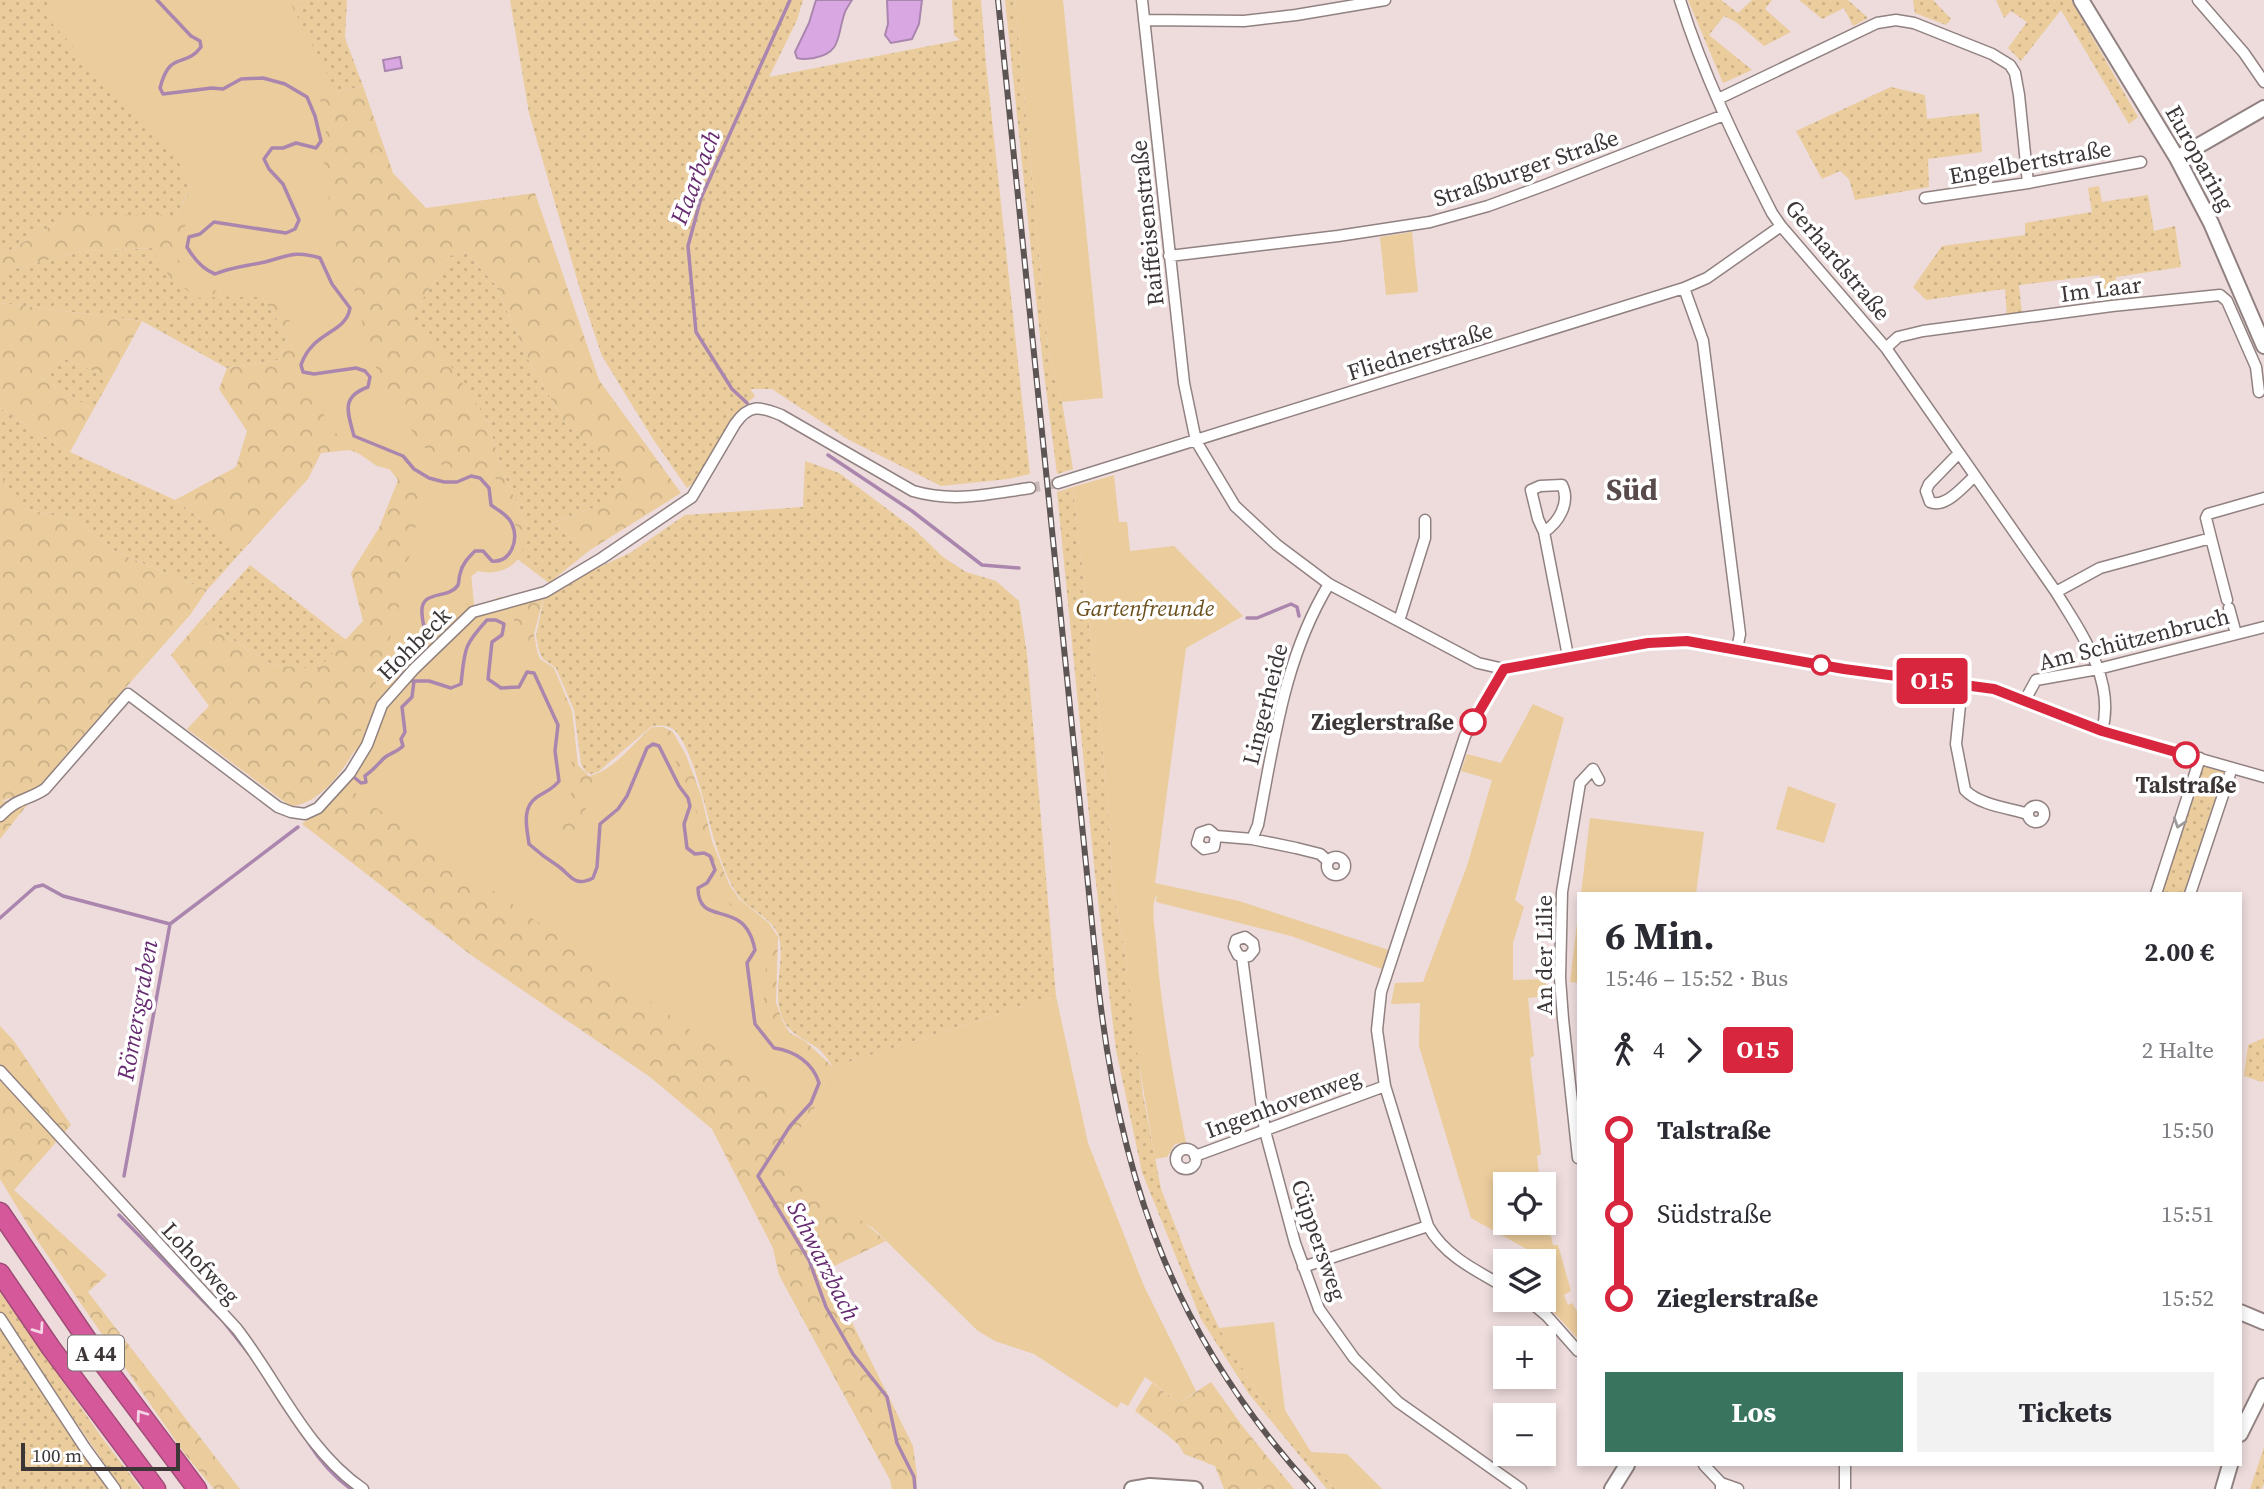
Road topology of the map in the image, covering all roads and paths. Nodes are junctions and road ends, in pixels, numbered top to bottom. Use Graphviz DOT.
graph roads {
  1 [pos="1142,0"];
  2 [pos="1385,0"];
  3 [pos="1679,0"];
  4 [pos="2081,0"];
  5 [pos="2198,0"];
  6 [pos="1144,20"];
  7 [pos="2264,82"];
  8 [pos="1718,99"];
  9 [pos="2264,108"];
  10 [pos="1724,115"];
  11 [pos="2177,158"];
  12 [pos="2141,162"];
  13 [pos="2028,184"];
  14 [pos="1925,198"];
  15 [pos="1781,226"];
  16 [pos="1169,256"];
  17 [pos="1684,288"];
  18 [pos="2264,346"];
  19 [pos="1886,348"];
  20 [pos="2259,392"];
  21 [pos="1196,441"];
  22 [pos="1959,453"];
  23 [pos="1975,476"];
  24 [pos="1058,483"];
  25 [pos="1030,488"];
  26 [pos="2264,498"];
  27 [pos="1425,520"];
  28 [pos="1544,532"];
  29 [pos="2211,538"];
  30 [pos="1329,584"];
  31 [pos="2056,592"];
  32 [pos="1399,621"];
  33 [pos="2264,627"];
  34 [pos="2236,634"];
  35 [pos="1737,649"];
  36 [pos="1568,656"];
  37 [pos="1504,669"];
  38 [pos="2098,669"];
  39 [pos="1962,685"];
  40 [pos="2024,702"];
  41 [pos="2102,731"];
  42 [pos="2200,758"];
  43 [pos="2232,768"];
  44 [pos="2264,777"];
  45 [pos="1599,780"];
  46 [pos="2028,814"];
  47 [pos="0,816"];
  48 [pos="1216,836"];
  49 [pos="1252,839"];
  50 [pos="1328,861"];
  51 [pos="2157,892"];
  52 [pos="2191,892"];
  53 [pos="1242,957"];
  54 [pos="0,1071"];
  55 [pos="1385,1086"];
  56 [pos="1265,1131"];
  57 [pos="1577,1148"];
  58 [pos="1195,1156"];
  59 [pos="0,1212"];
  60 [pos="1428,1226"];
  61 [pos="1303,1267"];
  62 [pos="0,1273"];
  63 [pos="1493,1280"];
  64 [pos="1542,1312"];
  65 [pos="2242,1313"];
  66 [pos="0,1318"];
  67 [pos="2264,1322"];
  68 [pos="1577,1350"];
  69 [pos="2264,1386"];
  70 [pos="2242,1430"];
  71 [pos="1626,1466"];
  72 [pos="1705,1466"];
  73 [pos="1845,1466"];
  74 [pos="2230,1466"];
  75 [pos="1721,1486"];
  76 [pos="116,1489"];
  77 [pos="156,1489"];
  78 [pos="197,1489"];
  79 [pos="363,1489"];
  80 [pos="1132,1489"];
  81 [pos="1195,1489"];
  82 [pos="1521,1489"];
  83 [pos="1612,1489"];
  84 [pos="1738,1489"];
  85 [pos="1845,1489"];
  86 [pos="2223,1489"];
  1 -- 6 [label="street, Raiffeisenstraße"];
  2 -- 6 [label="street"];
  3 -- 8 [label="street, Gerhardstraße"];
  4 -- 11 [label="main road, Europaring"];
  5 -- 7 [label="street"];
  6 -- 16 [label="street, Raiffeisenstraße"];
  8 -- 10 [label="street, Gerhardstraße"];
  8 -- 13 [label="street"];
  9 -- 11 [label="main road"];
  10 -- 15 [label="street, Gerhardstraße"];
  10 -- 16 [label="street, Straßburger Straße"];
  11 -- 18 [label="main road, Europaring"];
  12 -- 13 [label="street, Engelbertstraße"];
  13 -- 14 [label="street, Engelbertstraße"];
  15 -- 17 [label="street, Fliednerstraße"];
  15 -- 19 [label="street, Gerhardstraße"];
  16 -- 21 [label="street, Raiffeisenstraße"];
  17 -- 21 [label="street, Fliednerstraße"];
  17 -- 35 [label="street"];
  19 -- 20 [label="street, Im Laar"];
  19 -- 22 [label="street, Gerhardstraße"];
  21 -- 24 [label="street, Fliednerstraße"];
  21 -- 30 [label="street, Raiffeisenstraße"];
  22 -- 23 [label="street, Gerhardstraße"];
  22 -- 23 [label="street"];
  23 -- 31 [label="street, Gerhardstraße"];
  25 -- 47 [label="street, Hohbeck"];
  26 -- 29 [label="street"];
  27 -- 32 [label="street"];
  28 -- 28 [label="street"];
  28 -- 36 [label="street"];
  29 -- 31 [label="street"];
  29 -- 34 [label="street"];
  30 -- 32 [label="street, Raiffeisenstraße"];
  30 -- 49 [label="street, Lingerheide"];
  31 -- 38 [label="street, Gerhardstraße"];
  32 -- 37 [label="street, Raiffeisenstraße"];
  33 -- 34 [label="street, Am Schützenbruch"];
  34 -- 38 [label="street, Am Schützenbruch"];
  35 -- 36 [label="street"];
  35 -- 39 [label="street"];
  36 -- 37 [label="street"];
  37 -- 55 [label="street"];
  38 -- 40 [label="street, Am Schützenbruch"];
  38 -- 41 [label="street, Gerhardstraße"];
  39 -- 40 [label="street"];
  39 -- 46 [label="street"];
  40 -- 41 [label="street"];
  41 -- 42 [label="street"];
  42 -- 43 [label="street"];
  42 -- 51 [label="street, one-way"];
  43 -- 44 [label="street"];
  43 -- 52 [label="street"];
  45 -- 57 [label="street, An der Lilie"];
  48 -- 49 [label="street"];
  49 -- 50 [label="street"];
  53 -- 56 [label="street, Cüppersweg"];
  54 -- 79 [label="street, Lohofweg"];
  55 -- 56 [label="street, Ingenhovenweg"];
  55 -- 60 [label="street"];
  56 -- 58 [label="street, Ingenhovenweg"];
  56 -- 61 [label="street, Cüppersweg"];
  78 -- 59 [label="highway, A 44, one-way"];
  60 -- 61 [label="street"];
  60 -- 63 [label="street"];
  61 -- 82 [label="street, Cüppersweg"];
  62 -- 77 [label="highway, A 44, one-way"];
  64 -- 68 [label="street"];
  65 -- 67 [label="main road"];
  66 -- 76 [label="street"];
  69 -- 70 [label="main road"];
  71 -- 83 [label="main road"];
  72 -- 75 [label="street"];
  73 -- 85 [label="street"];
  74 -- 86 [label="main road"];
  75 -- 84 [label="street"];
  80 -- 81 [label="main road"];
}
